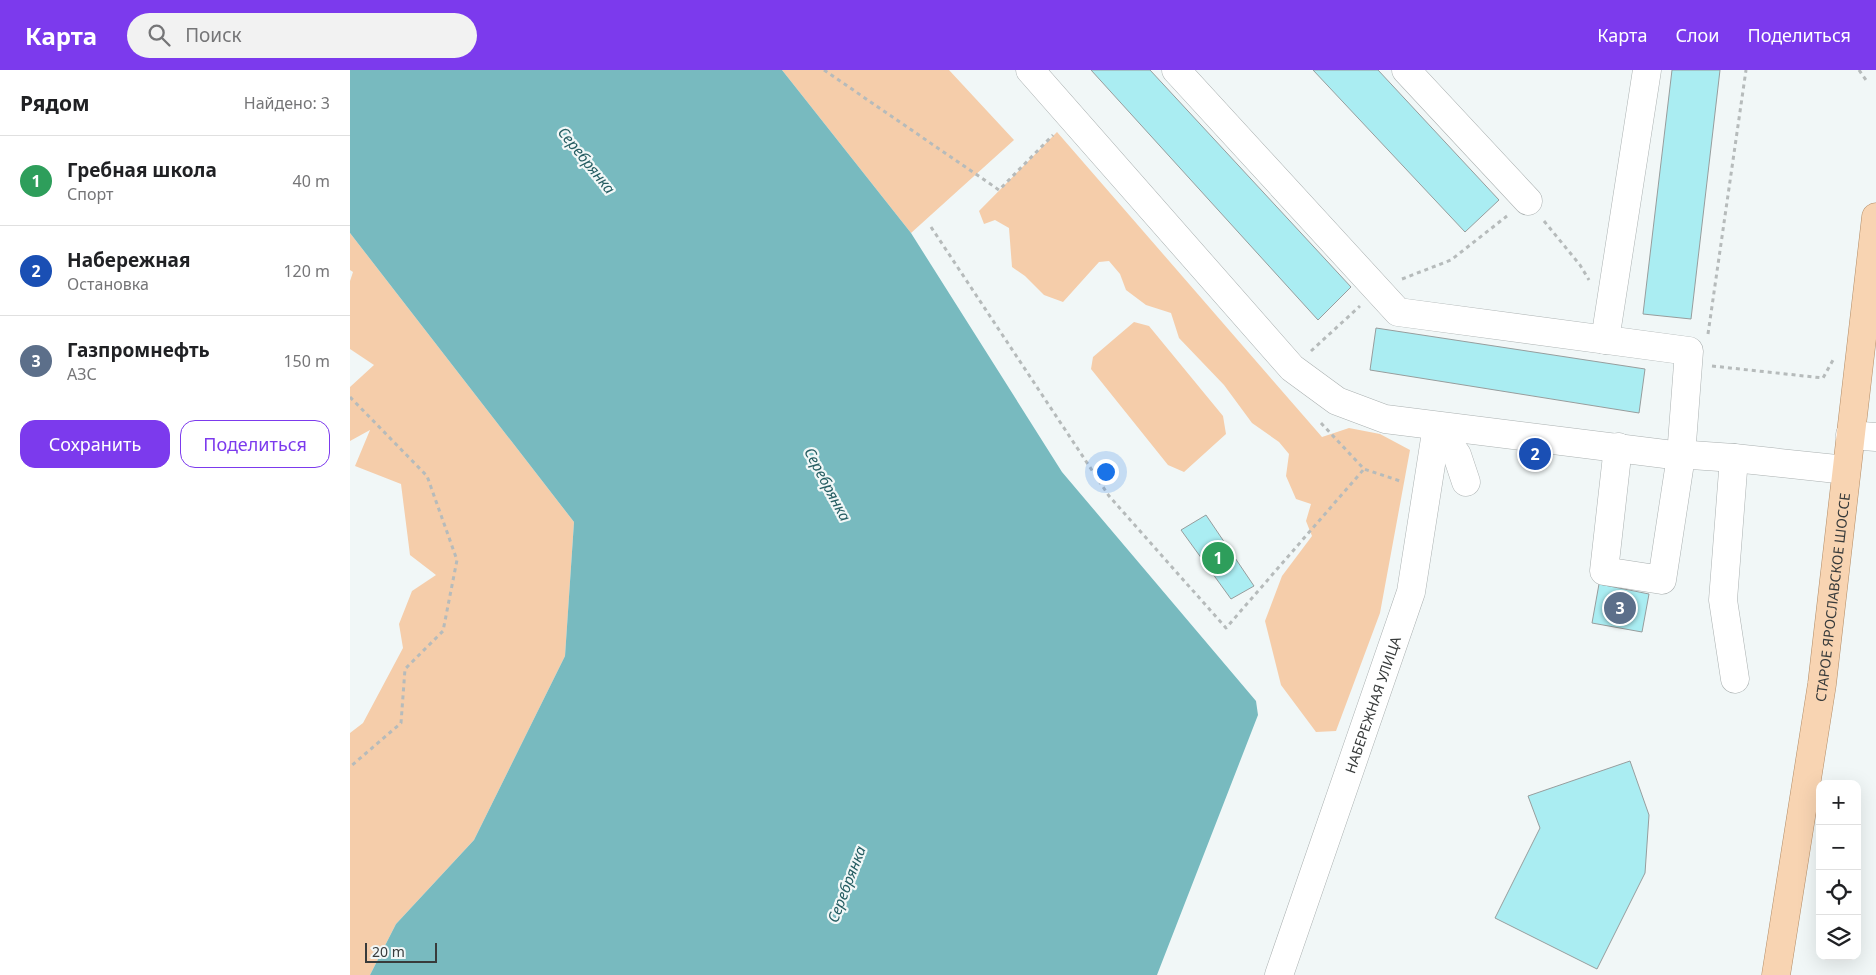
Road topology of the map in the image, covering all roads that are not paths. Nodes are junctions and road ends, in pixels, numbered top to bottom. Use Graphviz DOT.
graph roads {
  1 [pos="1176,70"];
  2 [pos="1406,70"];
  3 [pos="1647,70"];
  4 [pos="1042,74"];
  5 [pos="1528,201"];
  6 [pos="1876,217"];
  7 [pos="1605,340"];
  8 [pos="1437,426"];
  9 [pos="1863,436"];
  10 [pos="1618,447"];
  11 [pos="1681,456"];
  12 [pos="1734,458"];
  13 [pos="1846,470"];
  14 [pos="1466,482"];
  15 [pos="1735,680"];
  16 [pos="1278,975"];
  17 [pos="1776,975"];
  1 -- 7 [label="street"];
  2 -- 5 [label="street"];
  3 -- 7 [label="street"];
  4 -- 8 [label="street"];
  6 -- 9 [label="main road, СТАРОЕ ЯРОСЛАВСКОЕ ШОССЕ"];
  7 -- 11 [label="street"];
  8 -- 10 [label="street"];
  8 -- 14 [label="street"];
  8 -- 16 [label="street, НАБЕРЕЖНАЯ УЛИЦА"];
  9 -- 13 [label="main road, СТАРОЕ ЯРОСЛАВСКОЕ ШОССЕ"];
  10 -- 11 [label="street"];
  10 -- 11 [label="street"];
  11 -- 12 [label="street"];
  12 -- 13 [label="street"];
  12 -- 15 [label="street"];
  13 -- 17 [label="main road, СТАРОЕ ЯРОСЛАВСКОЕ ШОССЕ"];
}
